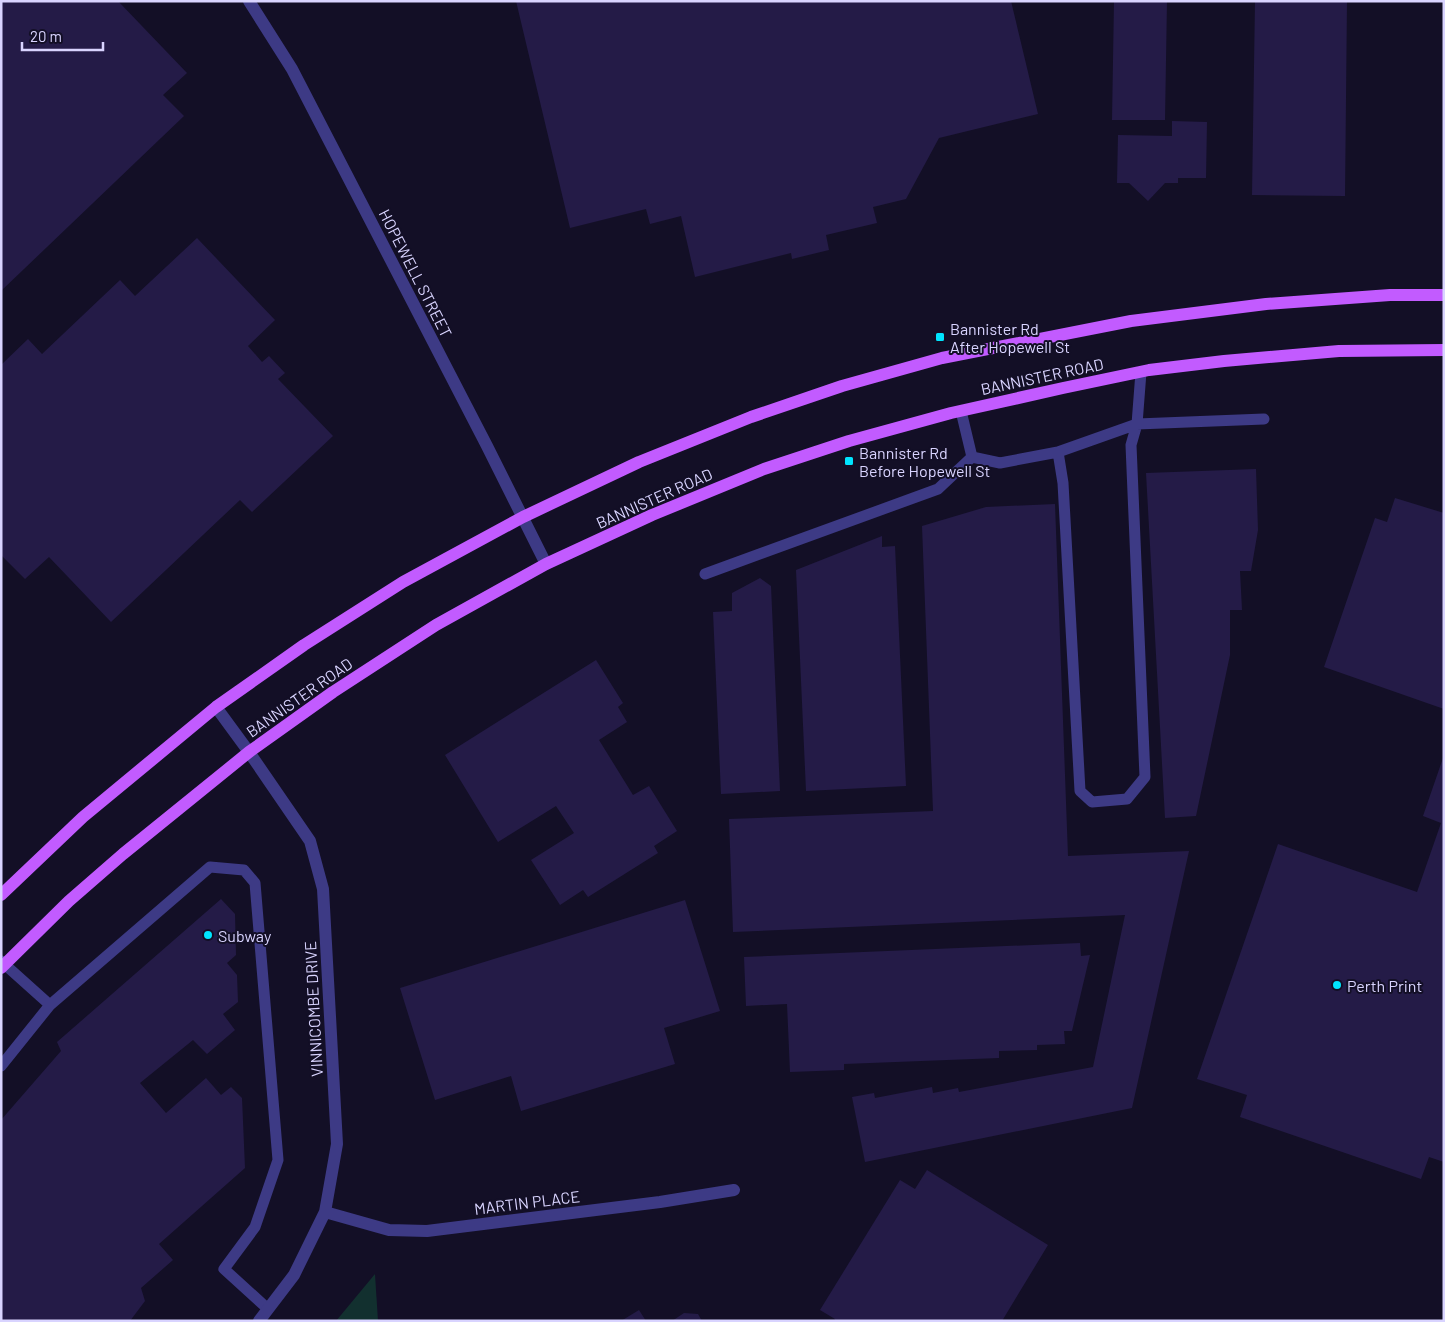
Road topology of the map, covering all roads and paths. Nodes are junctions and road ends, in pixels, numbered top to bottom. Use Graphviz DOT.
graph roads {
  1 [pos="250,1"];
  2 [pos="1444,295"];
  3 [pos="1444,350"];
  4 [pos="1141,372"];
  5 [pos="961,411"];
  6 [pos="1264,419"];
  7 [pos="1137,424"];
  8 [pos="1058,452"];
  9 [pos="972,457"];
  10 [pos="523,517"];
  11 [pos="546,564"];
  12 [pos="704,574"];
  13 [pos="216,707"];
  14 [pos="249,752"];
  15 [pos="1,895"];
  16 [pos="2,964"];
  17 [pos="50,1005"];
  18 [pos="1,1066"];
  19 [pos="734,1190"];
  20 [pos="325,1212"];
  21 [pos="268,1309"];
  22 [pos="258,1321"];
  1 -- 10 [label="street, HOPEWELL STREET"];
  2 -- 10 [label="main road"];
  3 -- 4 [label="main road, BANNISTER ROAD"];
  4 -- 5 [label="main road, BANNISTER ROAD"];
  4 -- 7 [label="lane"];
  5 -- 9 [label="lane"];
  5 -- 11 [label="main road, BANNISTER ROAD"];
  6 -- 7 [label="lane"];
  7 -- 8 [label="lane"];
  7 -- 8 [label="lane"];
  8 -- 9 [label="lane"];
  9 -- 12 [label="lane"];
  10 -- 11 [label="street, HOPEWELL STREET"];
  10 -- 13 [label="main road"];
  11 -- 14 [label="main road, BANNISTER ROAD"];
  13 -- 14 [label="street, VINNICOMBE DRIVE"];
  13 -- 15 [label="main road"];
  14 -- 16 [label="main road, BANNISTER ROAD"];
  14 -- 20 [label="street, VINNICOMBE DRIVE"];
  16 -- 17 [label="lane"];
  17 -- 18 [label="lane"];
  17 -- 21 [label="lane"];
  19 -- 20 [label="street, MARTIN PLACE"];
  20 -- 21 [label="street, VINNICOMBE DRIVE"];
  21 -- 22 [label="street, VINNICOMBE DRIVE"];
}
